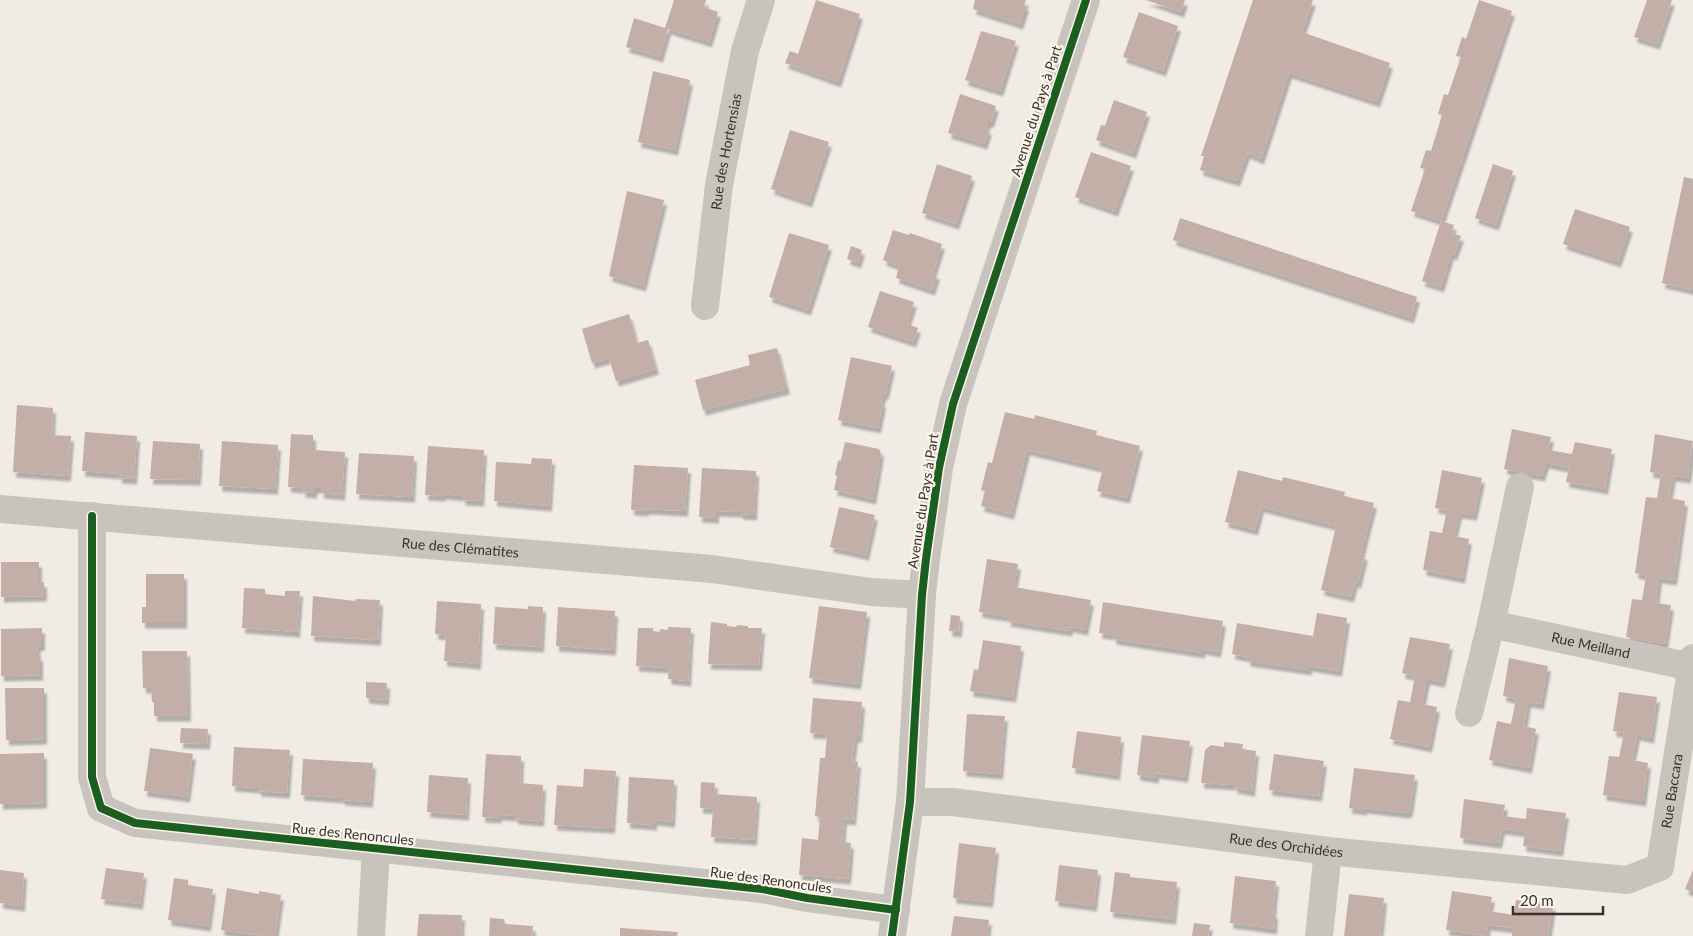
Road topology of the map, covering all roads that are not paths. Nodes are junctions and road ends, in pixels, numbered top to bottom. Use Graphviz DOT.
graph roads {
  1 [pos="761,0"];
  2 [pos="1086,0"];
  3 [pos="706,306"];
  4 [pos="1520,487"];
  5 [pos="0,509"];
  6 [pos="92,516"];
  7 [pos="922,595"];
  8 [pos="1491,624"];
  9 [pos="1692,662"];
  10 [pos="1469,713"];
  11 [pos="910,802"];
  12 [pos="376,849"];
  13 [pos="1328,851"];
  14 [pos="1660,867"];
  15 [pos="896,910"];
  16 [pos="371,936"];
  17 [pos="892,936"];
  18 [pos="1319,936"];
  1 -- 3 [label="street, Rue des Hortensias"];
  2 -- 7 [label="street, Avenue du Pays à Part"];
  4 -- 8 [label="street"];
  5 -- 6 [label="street, Rue des Clématites"];
  6 -- 7 [label="street, Rue des Clématites"];
  6 -- 12 [label="street, Rue des Renoncules"];
  7 -- 11 [label="street, Avenue du Pays à Part"];
  8 -- 9 [label="street, Rue Meilland"];
  8 -- 10 [label="street"];
  9 -- 14 [label="street, Rue Baccara"];
  11 -- 13 [label="street, Rue des Orchidées"];
  11 -- 15 [label="street, Avenue du Pays à Part"];
  12 -- 15 [label="street, Rue des Renoncules"];
  12 -- 16 [label="street"];
  13 -- 14 [label="street, Rue des Orchidées"];
  13 -- 18 [label="street"];
  15 -- 17 [label="street, Avenue du Pays à Part"];
}
